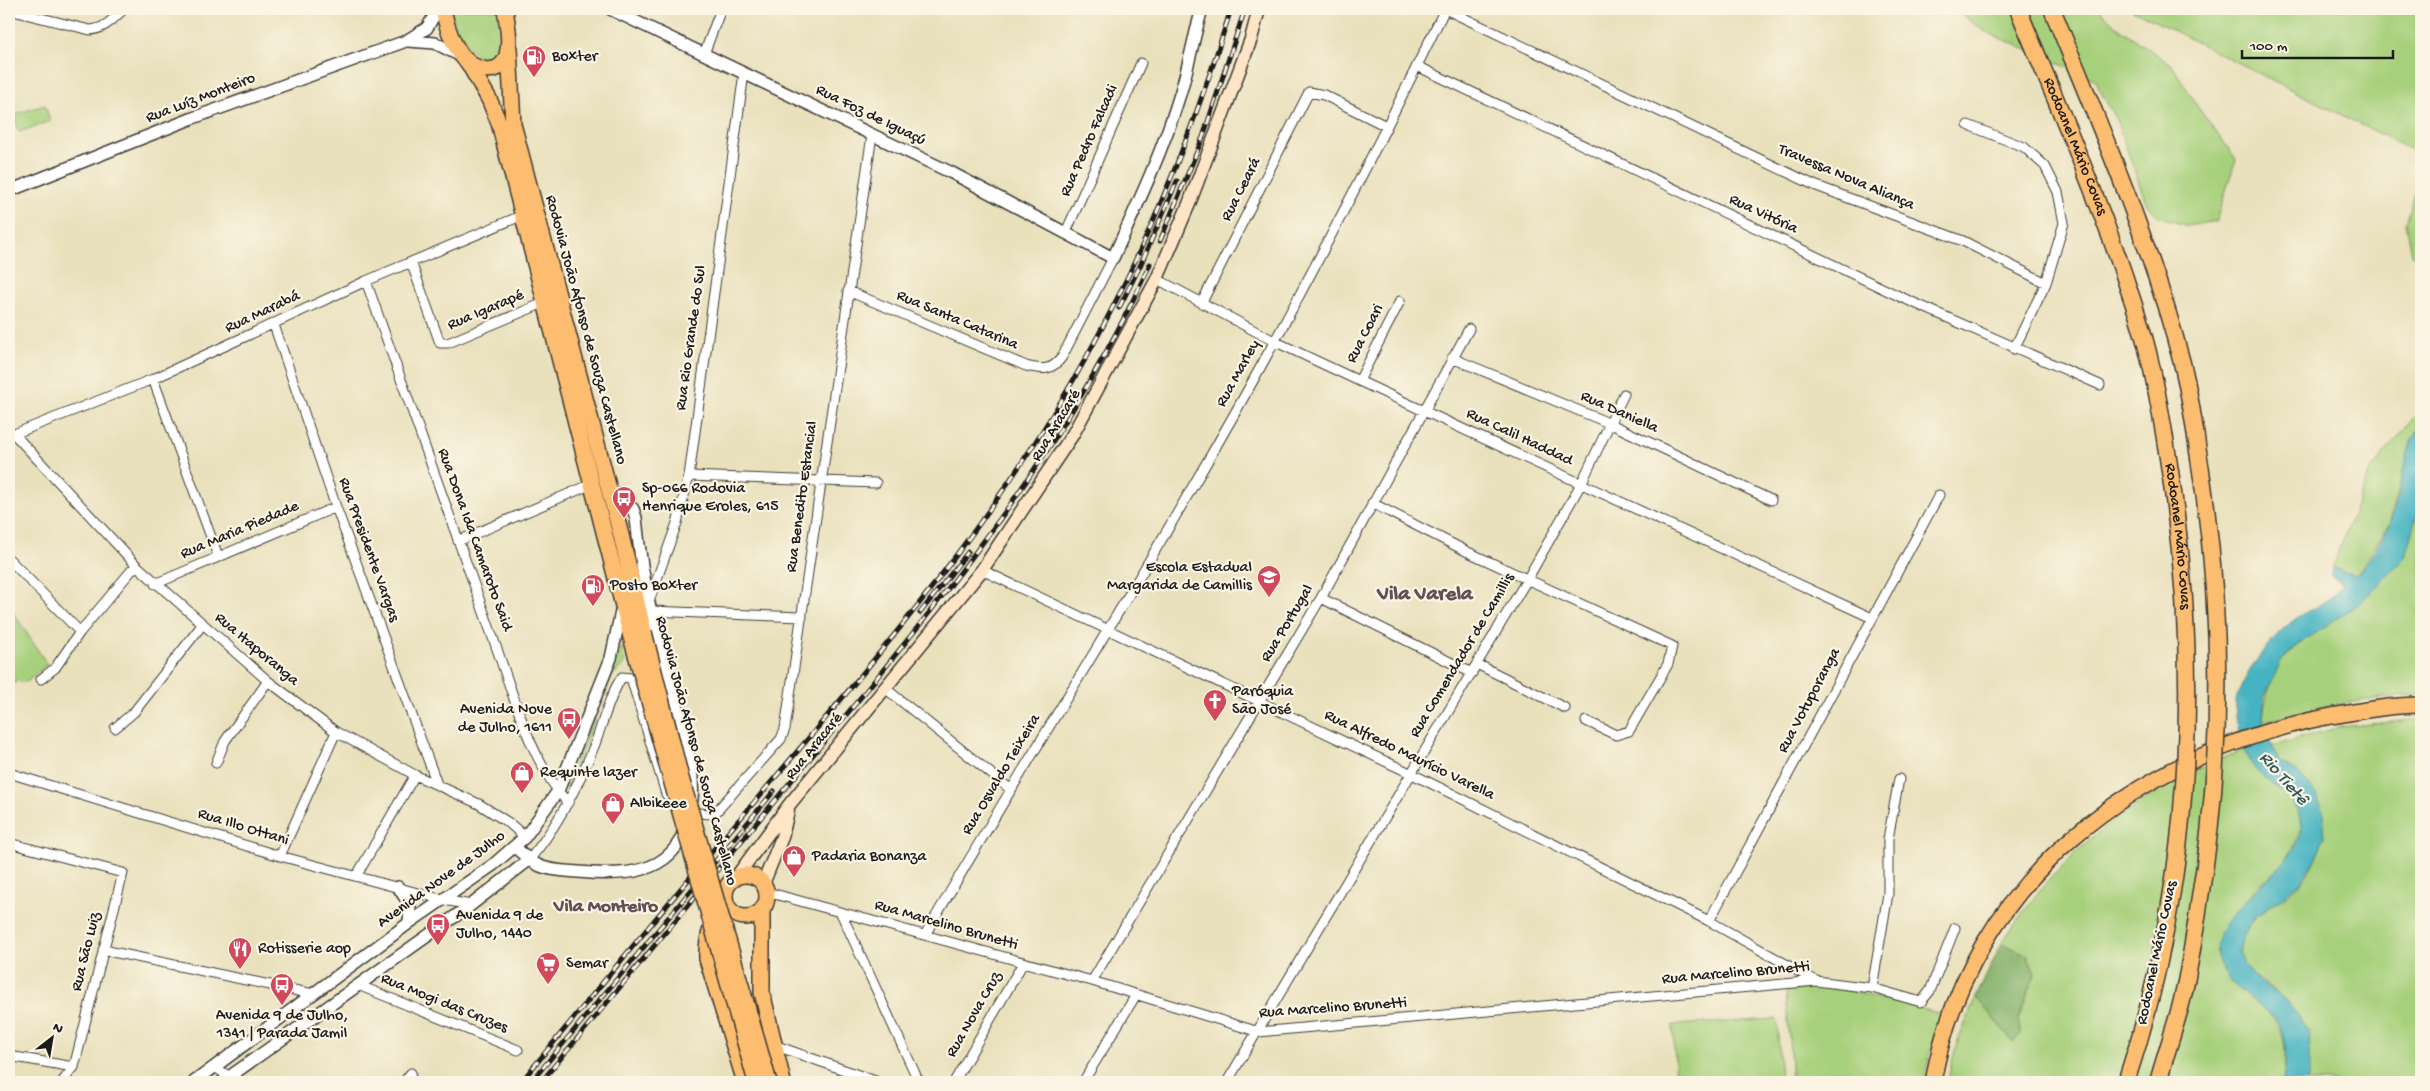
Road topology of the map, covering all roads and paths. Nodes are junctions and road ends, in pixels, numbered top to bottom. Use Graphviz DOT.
graph roads {
  1 [pos="124,9"];
  2 [pos="438,9"];
  3 [pos="443,9"];
  4 [pos="610,9"];
  5 [pos="721,9"];
  6 [pos="1202,9"];
  7 [pos="1259,9"];
  8 [pos="1445,9"];
  9 [pos="2018,9"];
  10 [pos="2052,9"];
  11 [pos="9,10"];
  12 [pos="508,13"];
  13 [pos="406,41"];
  14 [pos="509,48"];
  15 [pos="704,54"];
  16 [pos="464,58"];
  17 [pos="1141,63"];
  18 [pos="1416,66"];
  19 [pos="744,73"];
  20 [pos="1968,125"];
  21 [pos="1386,126"];
  22 [pos="872,135"];
  23 [pos="9,191"];
  24 [pos="523,215"];
  25 [pos="1066,232"];
  26 [pos="1113,258"];
  27 [pos="411,262"];
  28 [pos="1157,279"];
  29 [pos="366,281"];
  30 [pos="2046,283"];
  31 [pos="848,290"];
  32 [pos="1400,301"];
  33 [pos="546,302"];
  34 [pos="1202,302"];
  35 [pos="274,325"];
  36 [pos="1469,329"];
  37 [pos="1274,341"];
  38 [pos="2014,349"];
  39 [pos="1452,358"];
  40 [pos="153,379"];
  41 [pos="1359,381"];
  42 [pos="2100,385"];
  43 [pos="1624,394"];
  44 [pos="1424,411"];
  45 [pos="1611,424"];
  46 [pos="11,433"];
  47 [pos="689,476"];
  48 [pos="820,480"];
  49 [pos="592,484"];
  50 [pos="876,484"];
  51 [pos="1581,484"];
  52 [pos="608,487"];
  53 [pos="1939,495"];
  54 [pos="1771,500"];
  55 [pos="1372,503"];
  56 [pos="336,507"];
  57 [pos="458,541"];
  58 [pos="218,556"];
  59 [pos="9,559"];
  60 [pos="136,565"];
  61 [pos="982,570"];
  62 [pos="1528,578"];
  63 [pos="155,584"];
  64 [pos="1321,598"];
  65 [pos="622,603"];
  66 [pos="650,606"];
  67 [pos="802,617"];
  68 [pos="1872,618"];
  69 [pos="202,624"];
  70 [pos="1106,630"];
  71 [pos="80,632"];
  72 [pos="638,635"];
  73 [pos="1477,664"];
  74 [pos="1472,673"];
  75 [pos="41,679"];
  76 [pos="268,681"];
  77 [pos="885,688"];
  78 [pos="1260,700"];
  79 [pos="2421,705"];
  80 [pos="1565,708"];
  81 [pos="1586,721"];
  82 [pos="115,728"];
  83 [pos="336,732"];
  84 [pos="216,763"];
  85 [pos="9,773"];
  86 [pos="1410,773"];
  87 [pos="415,774"];
  88 [pos="1899,779"];
  89 [pos="437,784"];
  90 [pos="1010,789"];
  91 [pos="558,791"];
  92 [pos="568,802"];
  93 [pos="789,805"];
  94 [pos="689,812"];
  95 [pos="525,837"];
  96 [pos="9,843"];
  97 [pos="515,848"];
  98 [pos="280,856"];
  99 [pos="529,860"];
  100 [pos="357,875"];
  101 [pos="737,876"];
  102 [pos="398,887"];
  103 [pos="765,888"];
  104 [pos="444,900"];
  105 [pos="725,903"];
  106 [pos="471,905"];
  107 [pos="762,910"];
  108 [pos="841,913"];
  109 [pos="1709,921"];
  110 [pos="409,923"];
  111 [pos="1955,928"];
  112 [pos="925,935"];
  113 [pos="103,950"];
  114 [pos="1023,963"];
  115 [pos="1092,981"];
  116 [pos="1816,981"];
  117 [pos="358,985"];
  118 [pos="1872,988"];
  119 [pos="313,994"];
  120 [pos="1136,995"];
  121 [pos="1259,1032"];
  122 [pos="774,1046"];
  123 [pos="518,1050"];
  124 [pos="9,1056"];
  125 [pos="74,1067"];
  126 [pos="215,1067"];
  127 [pos="411,1073"];
  128 [pos="229,1081"];
  129 [pos="62,1082"];
  130 [pos="194,1082"];
  131 [pos="404,1082"];
  132 [pos="745,1082"];
  133 [pos="756,1082"];
  134 [pos="769,1082"];
  135 [pos="783,1082"];
  136 [pos="878,1082"];
  137 [pos="919,1082"];
  138 [pos="954,1082"];
  139 [pos="1083,1082"];
  140 [pos="1227,1082"];
  141 [pos="1933,1082"];
  142 [pos="2126,1082"];
  143 [pos="2158,1082"];
  1 -- 11 [label="street"];
  2 -- 13 [label="street, Rua Luíz Monteiro"];
  3 -- 16 [label="main road, Rodovia João Afonso de Souza Castellano"];
  4 -- 15 [label="street, Rua Foz de Iguaçú"];
  5 -- 15 [label="street"];
  6 -- 26 [label="street"];
  7 -- 28 [label="main road, Rua Aracaré"];
  8 -- 18 [label="street, Rua Marley"];
  8 -- 30 [label="street, Travessa Nova Aliança"];
  9 -- 142 [label="highway, Rodoanel Mário Covas, bridge"];
  10 -- 143 [label="highway, Rodoanel Mário Covas, bridge"];
  12 -- 14 [label="main road, Rodovia João Afonso de Souza Castellano"];
  13 -- 16 [label="street, Rua Luíz Monteiro"];
  13 -- 23 [label="street, Rua Luíz Monteiro"];
  14 -- 16 [label="main road"];
  14 -- 52 [label="main road, Rodovia João Afonso de Souza Castellano"];
  15 -- 19 [label="street, Rua Foz de Iguaçú"];
  16 -- 24 [label="main road, Rodovia João Afonso de Souza Castellano"];
  17 -- 25 [label="street, Rua Pedro Falcadi"];
  18 -- 21 [label="street, Rua Marley"];
  18 -- 38 [label="street, Rua Vitória"];
  19 -- 22 [label="street, Rua Foz de Iguaçú"];
  19 -- 47 [label="street, Rua Rio Grande do Sul"];
  20 -- 30 [label="street"];
  21 -- 34 [label="street, Rua Ceará"];
  21 -- 37 [label="street, Rua Marley"];
  22 -- 25 [label="street, Rua Foz de Iguaçú"];
  22 -- 31 [label="street, Rua Benedito Estancial"];
  24 -- 27 [label="street, Rua Marabá"];
  24 -- 33 [label="main road, Rodovia João Afonso de Souza Castellano"];
  25 -- 26 [label="street, Rua Foz de Iguaçú"];
  26 -- 31 [label="street, Rua Santa Catarina"];
  27 -- 29 [label="street, Rua Marabá"];
  27 -- 33 [label="street, Rua Igarapé"];
  28 -- 34 [label="street, Rua Calil Haddad"];
  28 -- 61 [label="main road, Rua Aracaré"];
  29 -- 35 [label="street, Rua Marabá"];
  29 -- 57 [label="street, Rua Dona Ida Camaroto Said"];
  30 -- 38 [label="street"];
  31 -- 48 [label="street, Rua Benedito Estancial"];
  32 -- 41 [label="street, Rua Coari"];
  33 -- 49 [label="main road, Rodovia João Afonso de Souza Castellano"];
  34 -- 37 [label="street, Rua Calil Haddad"];
  35 -- 40 [label="street, Rua Marabá"];
  35 -- 56 [label="street, Rua Presidente Vargas"];
  36 -- 39 [label="street, Rua Portugal"];
  37 -- 41 [label="street, Rua Calil Haddad"];
  37 -- 70 [label="street, Rua Marley"];
  38 -- 42 [label="street, Rua Vitória"];
  39 -- 44 [label="street, Rua Portugal"];
  39 -- 45 [label="street, Rua Daniella"];
  40 -- 46 [label="street, Rua Marabá"];
  40 -- 58 [label="street"];
  41 -- 44 [label="street, Rua Calil Haddad"];
  43 -- 45 [label="street, Rua Comendador de Camillis"];
  44 -- 51 [label="street, Rua Calil Haddad"];
  44 -- 55 [label="street, Rua Portugal"];
  45 -- 51 [label="street, Rua Comendador de Camillis"];
  45 -- 54 [label="street, Rua Daniella"];
  46 -- 60 [label="street, Rua Itaporanga"];
  47 -- 48 [label="street"];
  47 -- 66 [label="street, Rua Rio Grande do Sul"];
  48 -- 50 [label="street"];
  48 -- 67 [label="street, Rua Benedito Estancial"];
  49 -- 57 [label="street"];
  49 -- 65 [label="main road, Rodovia João Afonso de Souza Castellano"];
  51 -- 62 [label="street, Rua Comendador de Camillis"];
  51 -- 68 [label="street, Rua Calil Haddad"];
  52 -- 66 [label="street"];
  52 -- 72 [label="main road, Rodovia João Afonso de Souza Castellano"];
  53 -- 68 [label="street, Rua Votuporanga"];
  55 -- 62 [label="street"];
  55 -- 64 [label="street, Rua Portugal"];
  56 -- 58 [label="street, Rua Maria Piedade"];
  56 -- 89 [label="street, Rua Presidente Vargas"];
  57 -- 91 [label="street, Rua Dona Ida Camaroto Said"];
  58 -- 63 [label="street, Rua Maria Piedade"];
  59 -- 71 [label="street"];
  60 -- 63 [label="street, Rua Itaporanga"];
  60 -- 71 [label="street"];
  61 -- 70 [label="street, Rua Alfredo Maurício Varella"];
  61 -- 77 [label="main road, Rua Aracaré"];
  62 -- 73 [label="street, Rua Comendador de Camillis"];
  62 -- 81 [label="street"];
  63 -- 69 [label="street, Rua Itaporanga"];
  64 -- 74 [label="street"];
  64 -- 78 [label="street, Rua Portugal"];
  65 -- 72 [label="main road, Rodovia João Afonso de Souza Castellano"];
  65 -- 91 [label="street, Avenida Nove de Julho"];
  66 -- 67 [label="street"];
  66 -- 94 [label="street"];
  67 -- 94 [label="street, Rua Benedito Estancial"];
  68 -- 109 [label="street, Rua Votuporanga"];
  69 -- 76 [label="street, Rua Itaporanga"];
  69 -- 82 [label="street"];
  70 -- 78 [label="street, Rua Alfredo Maurício Varella"];
  70 -- 90 [label="street, Rua Osvaldo Teixeira"];
  71 -- 75 [label="street"];
  72 -- 133 [label="main road, Rodovia João Afonso de Souza Castellano, bridge"];
  72 -- 134 [label="main road, Rodovia João Afonso de Souza Castellano, bridge"];
  73 -- 74 [label="street, Rua Comendador de Camillis"];
  73 -- 80 [label="street"];
  74 -- 86 [label="street, Rua Comendador de Camillis"];
  76 -- 83 [label="street, Rua Itaporanga"];
  76 -- 84 [label="street"];
  77 -- 90 [label="street"];
  77 -- 93 [label="main road, Rua Aracaré"];
  78 -- 86 [label="street, Rua Alfredo Maurício Varella"];
  78 -- 115 [label="street, Rua Portugal"];
  79 -- 141 [label="main road"];
  83 -- 87 [label="street, Rua Itaporanga"];
  83 -- 98 [label="street"];
  85 -- 98 [label="street, Rua Illo Ottani"];
  86 -- 109 [label="street, Rua Alfredo Maurício Varella"];
  86 -- 121 [label="street, Rua Comendador de Camillis"];
  87 -- 89 [label="street, Rua Itaporanga"];
  87 -- 100 [label="street"];
  88 -- 118 [label="street"];
  89 -- 95 [label="street, Rua Itaporanga"];
  90 -- 112 [label="street, Rua Osvaldo Teixeira"];
  91 -- 92 [label="street, Rua Dona Ida Camaroto Said"];
  91 -- 95 [label="street, Avenida Nove de Julho"];
  92 -- 94 [label="street"];
  92 -- 99 [label="street"];
  93 -- 101 [label="main road, Rua Aracaré"];
  93 -- 103 [label="main road, Rua Aracaré"];
  94 -- 99 [label="street"];
  95 -- 97 [label="street, Avenida Nove de Julho"];
  96 -- 113 [label="street, Rua São Luiz"];
  97 -- 99 [label="street"];
  97 -- 104 [label="street, Avenida Nove de Julho"];
  98 -- 100 [label="street, Rua Illo Ottani"];
  99 -- 106 [label="street"];
  100 -- 102 [label="street, Rua Illo Ottani"];
  101 -- 103 [label="main road"];
  101 -- 105 [label="main road"];
  102 -- 104 [label="street, Rua Illo Ottani"];
  102 -- 110 [label="street"];
  103 -- 107 [label="main road"];
  103 -- 108 [label="street, Rua Marcelino Brunetti"];
  104 -- 106 [label="street, Rua Illo Ottani"];
  104 -- 110 [label="street, Avenida Nove de Julho"];
  105 -- 107 [label="main road"];
  105 -- 132 [label="main road"];
  106 -- 117 [label="street"];
  107 -- 122 [label="main road"];
  108 -- 112 [label="street, Rua Marcelino Brunetti"];
  108 -- 137 [label="street"];
  109 -- 116 [label="street, Rua Alfredo Maurício Varella"];
  110 -- 119 [label="street, Avenida Nove de Julho"];
  111 -- 118 [label="street, Rua Marcelino Brunetti"];
  112 -- 114 [label="street, Rua Marcelino Brunetti"];
  113 -- 119 [label="street"];
  113 -- 125 [label="street, Rua São Luiz"];
  114 -- 115 [label="street, Rua Marcelino Brunetti"];
  114 -- 138 [label="street, Rua Nova Cruz"];
  115 -- 120 [label="street, Rua Marcelino Brunetti"];
  116 -- 118 [label="street, Rua Marcelino Brunetti"];
  116 -- 121 [label="street, Rua Marcelino Brunetti"];
  117 -- 123 [label="street, Rua Mogi das Cruzes"];
  117 -- 128 [label="street"];
  119 -- 126 [label="street, Avenida Nove de Julho"];
  120 -- 121 [label="street, Rua Marcelino Brunetti"];
  120 -- 139 [label="street"];
  121 -- 140 [label="street, Rua Comendador de Camillis"];
  122 -- 135 [label="main road"];
  122 -- 136 [label="street"];
  124 -- 125 [label="street"];
  125 -- 129 [label="street"];
  126 -- 128 [label="street"];
  126 -- 130 [label="street, Avenida Nove de Julho"];
  127 -- 131 [label="street"];
}
